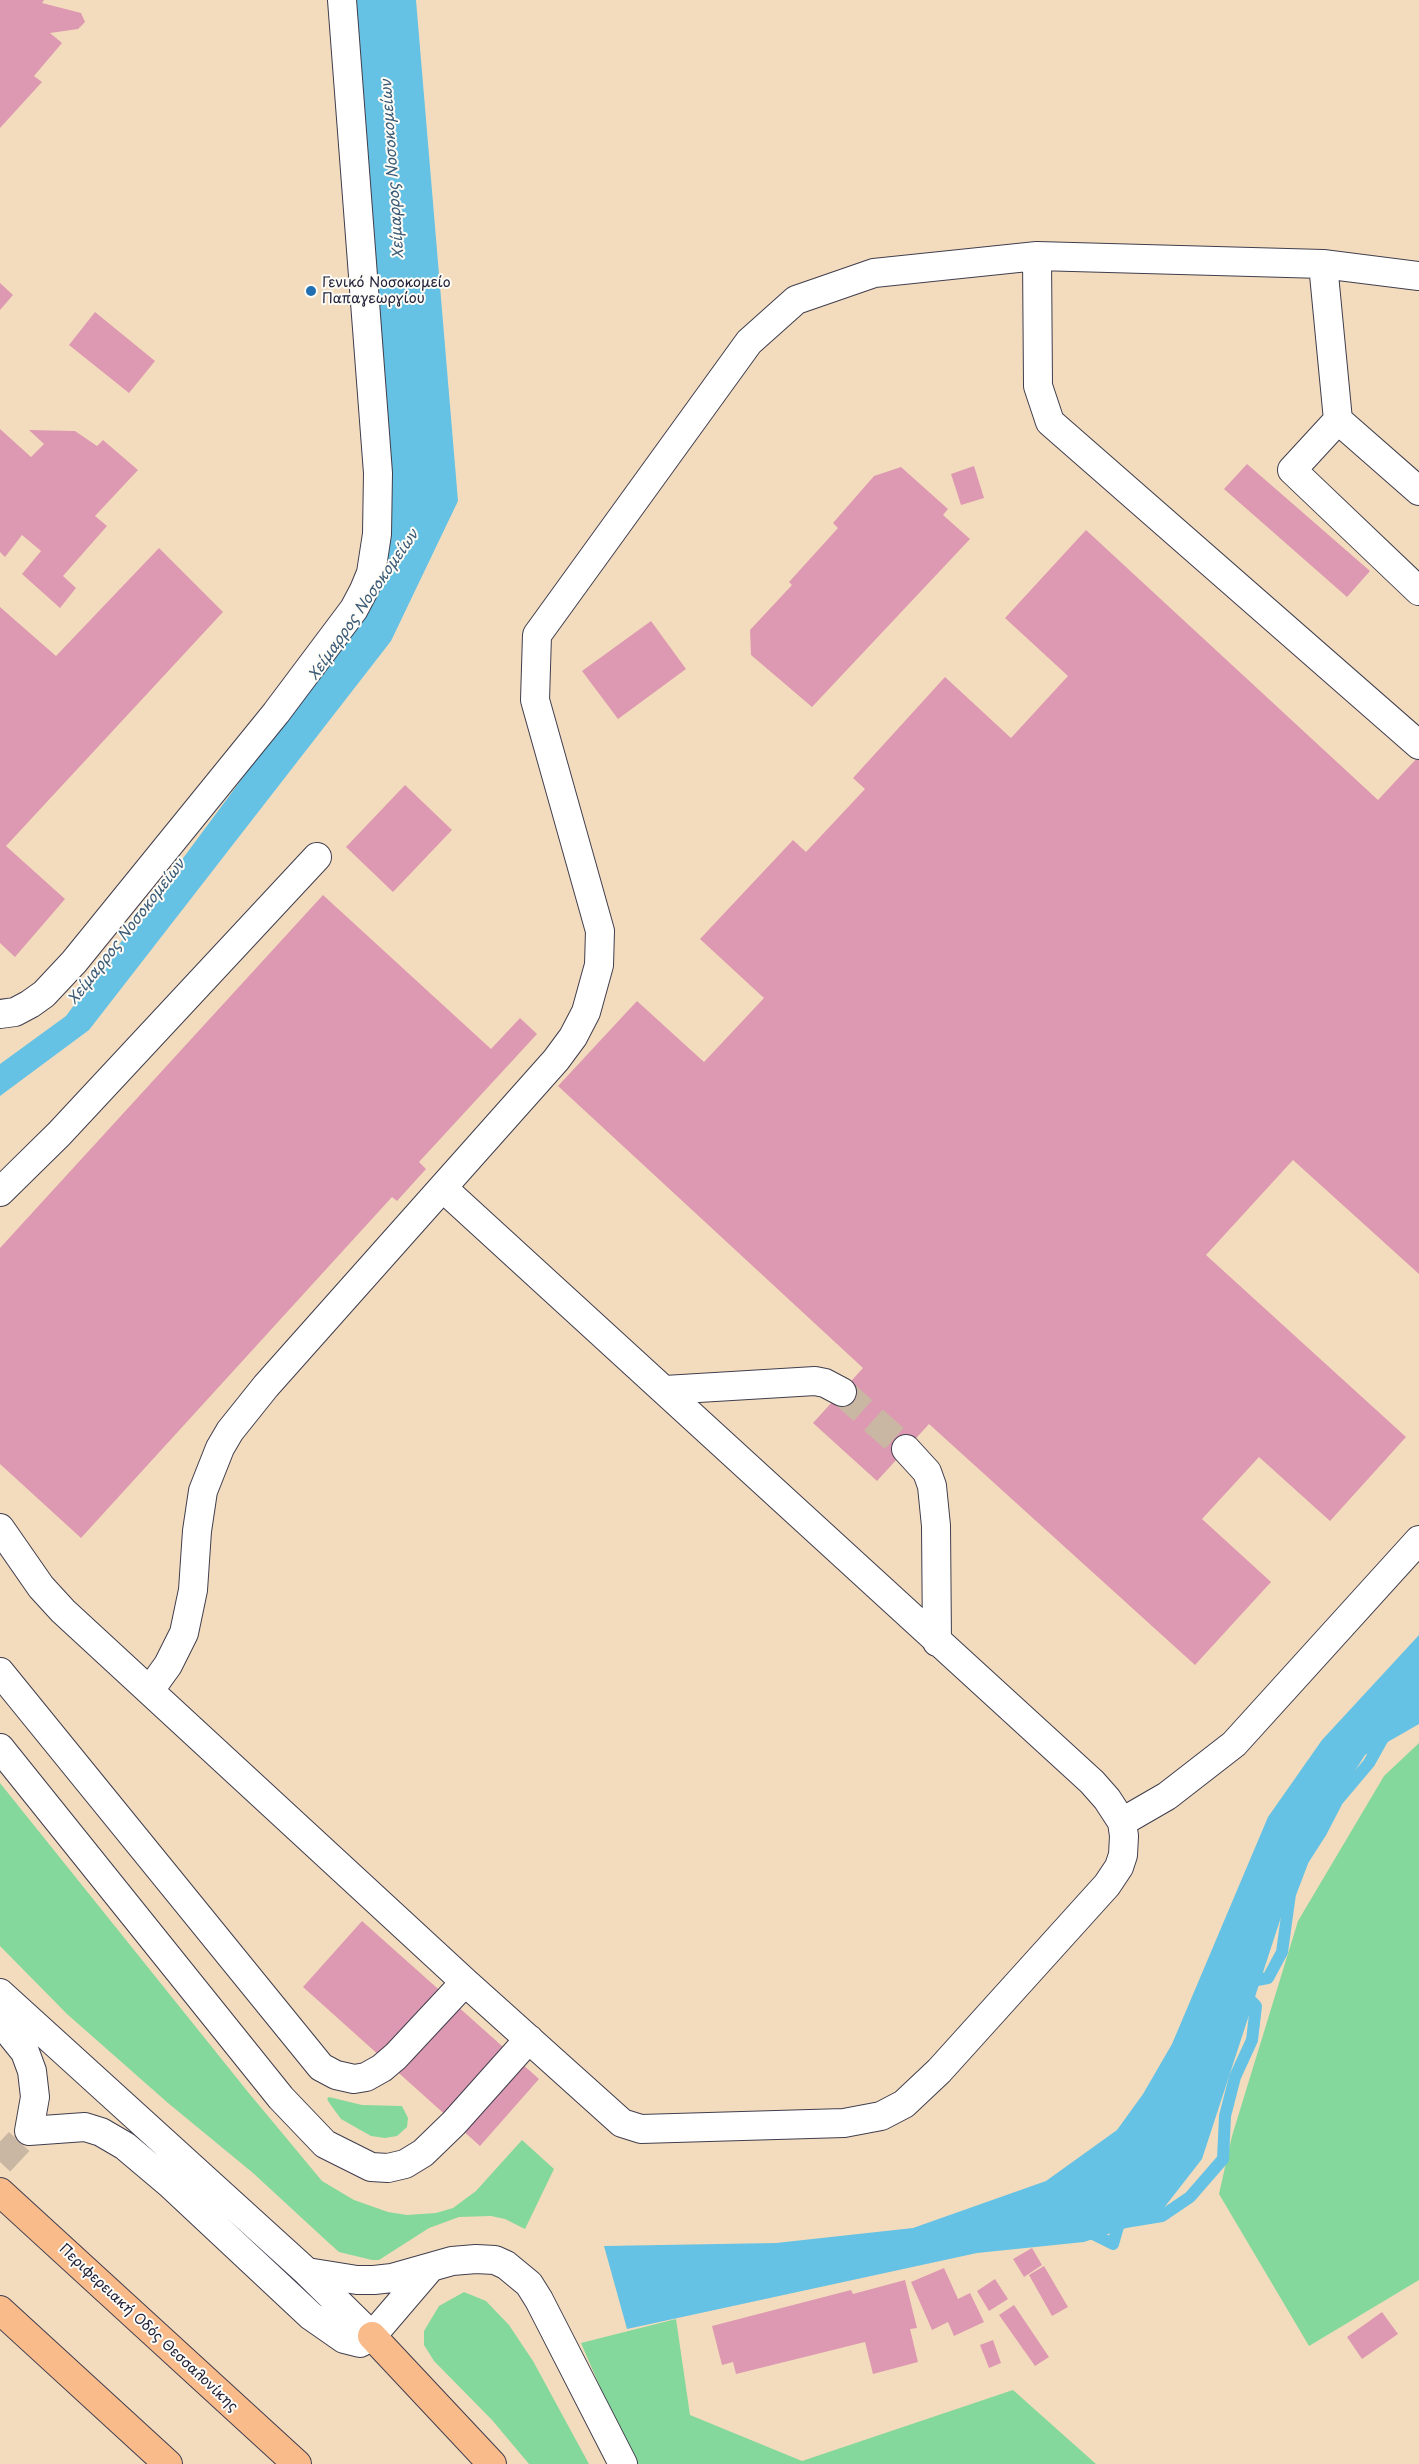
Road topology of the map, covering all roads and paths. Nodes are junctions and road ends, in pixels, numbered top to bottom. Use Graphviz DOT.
graph roads {
  1 [pos="342,0"];
  2 [pos="1036,256"];
  3 [pos="1323,264"];
  4 [pos="1419,276"];
  5 [pos="1338,420"];
  6 [pos="1419,491"];
  7 [pos="1419,591"];
  8 [pos="1419,745"];
  9 [pos="317,857"];
  10 [pos="0,1014"];
  11 [pos="444,1189"];
  12 [pos="0,1192"];
  13 [pos="665,1390"];
  14 [pos="842,1392"];
  15 [pos="906,1449"];
  16 [pos="0,1528"];
  17 [pos="1419,1540"];
  18 [pos="937,1642"];
  19 [pos="0,1672"];
  20 [pos="150,1690"];
  21 [pos="0,1748"];
  22 [pos="1122,1822"];
  23 [pos="465,1982"];
  24 [pos="0,1993"];
  25 [pos="0,2021"];
  26 [pos="529,2039"];
  27 [pos="3,2195"];
  28 [pos="431,2267"];
  29 [pos="307,2272"];
  30 [pos="0,2310"];
  31 [pos="372,2336"];
  32 [pos="168,2464"];
  33 [pos="297,2464"];
  34 [pos="492,2464"];
  35 [pos="623,2464"];
  1 -- 10 [label="street"];
  2 -- 3 [label="street"];
  2 -- 8 [label="street"];
  2 -- 11 [label="street"];
  3 -- 4 [label="street"];
  3 -- 5 [label="street"];
  5 -- 6 [label="street"];
  5 -- 7 [label="street"];
  9 -- 12 [label="street"];
  11 -- 13 [label="street"];
  11 -- 20 [label="street"];
  13 -- 14 [label="street"];
  13 -- 18 [label="street"];
  15 -- 18 [label="street"];
  16 -- 20 [label="street"];
  17 -- 22 [label="street"];
  18 -- 22 [label="street"];
  19 -- 23 [label="street"];
  20 -- 23 [label="street"];
  21 -- 26 [label="street"];
  22 -- 26 [label="street"];
  23 -- 26 [label="street"];
  24 -- 29 [label="street"];
  25 -- 31 [label="street"];
  27 -- 33 [label="highway, Περιφερειακή Οδός Θεσσαλονίκης"];
  28 -- 29 [label="street"];
  28 -- 31 [label="street"];
  28 -- 35 [label="street"];
  29 -- 31 [label="street"];
  30 -- 32 [label="highway"];
  31 -- 34 [label="highway"];
}
